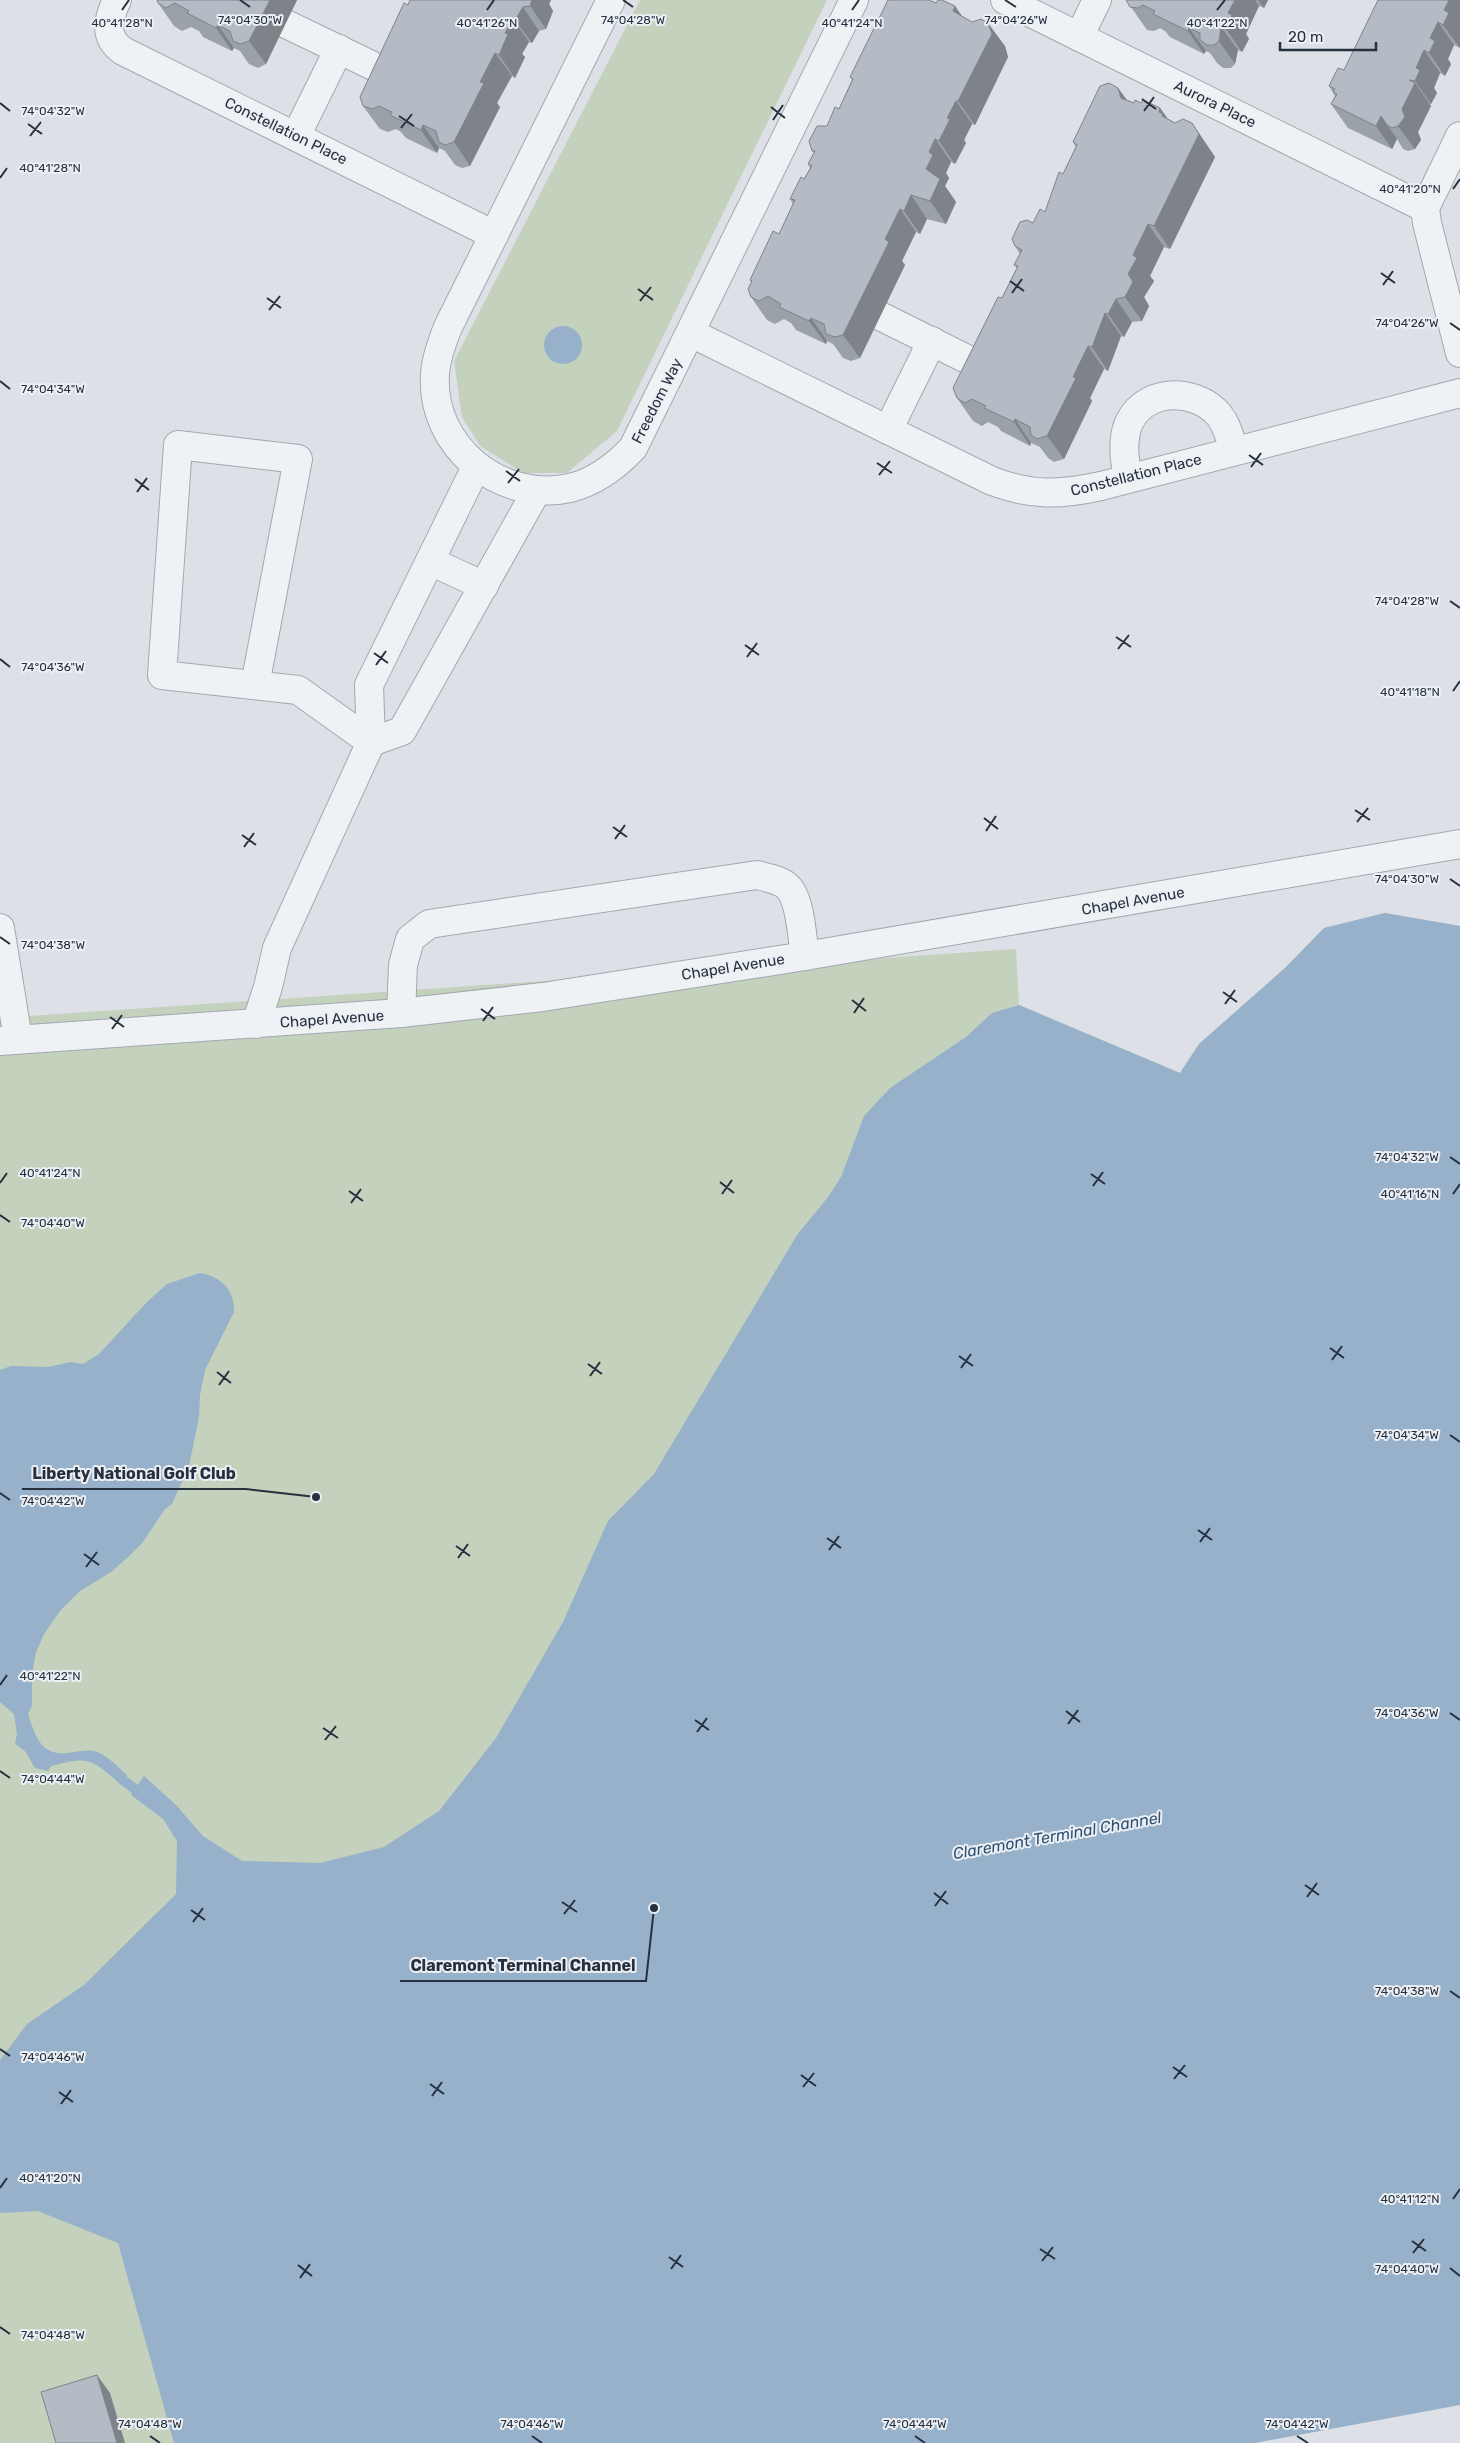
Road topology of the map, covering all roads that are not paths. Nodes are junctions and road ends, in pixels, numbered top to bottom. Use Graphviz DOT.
graph roads {
  1 [pos="610,0"];
  2 [pos="854,0"];
  3 [pos="1005,0"];
  4 [pos="1097,0"];
  5 [pos="116,3"];
  6 [pos="286,24"];
  7 [pos="1079,37"];
  8 [pos="338,49"];
  9 [pos="396,77"];
  10 [pos="296,136"];
  11 [pos="1460,136"];
  12 [pos="1425,208"];
  13 [pos="494,235"];
  14 [pos="880,316"];
  15 [pos="691,333"];
  16 [pos="932,341"];
  17 [pos="1460,353"];
  18 [pos="990,370"];
  19 [pos="1460,393"];
  20 [pos="888,430"];
  21 [pos="1234,450"];
  22 [pos="476,467"];
  23 [pos="1129,478"];
  24 [pos="537,490"];
  25 [pos="430,561"];
  26 [pos="484,586"];
  27 [pos="255,686"];
  28 [pos="371,742"];
  29 [pos="1460,844"];
  30 [pos="0,928"];
  31 [pos="804,956"];
  32 [pos="401,1013"];
  33 [pos="256,1024"];
  34 [pos="9,1040"];
  1 -- 13 [label="street, Freedom Way"];
  2 -- 15 [label="street, Freedom Way"];
  3 -- 7 [label="street, Aurora Place"];
  4 -- 7 [label="street"];
  5 -- 10 [label="street, Constellation Place"];
  6 -- 8 [label="street"];
  7 -- 12 [label="street, Aurora Place"];
  8 -- 9 [label="street"];
  8 -- 10 [label="street"];
  10 -- 13 [label="street, Constellation Place"];
  11 -- 12 [label="street"];
  12 -- 17 [label="street"];
  13 -- 22 [label="street, Freedom Way"];
  14 -- 16 [label="street"];
  15 -- 20 [label="street, Constellation Place"];
  15 -- 24 [label="street, Freedom Way"];
  16 -- 18 [label="street"];
  16 -- 20 [label="street"];
  19 -- 21 [label="street, Constellation Place"];
  20 -- 23 [label="street, Constellation Place"];
  21 -- 23 [label="street, Constellation Place"];
  21 -- 23 [label="street"];
  22 -- 24 [label="street, Freedom Way"];
  22 -- 25 [label="street"];
  24 -- 26 [label="street"];
  25 -- 26 [label="street"];
  25 -- 28 [label="street"];
  26 -- 28 [label="street"];
  27 -- 27 [label="street"];
  27 -- 28 [label="street"];
  28 -- 33 [label="street"];
  29 -- 31 [label="street, Chapel Avenue"];
  30 -- 34 [label="street"];
  31 -- 32 [label="street, Chapel Avenue"];
  31 -- 32 [label="street"];
  32 -- 33 [label="street, Chapel Avenue"];
  33 -- 34 [label="street, Chapel Avenue"];
}
